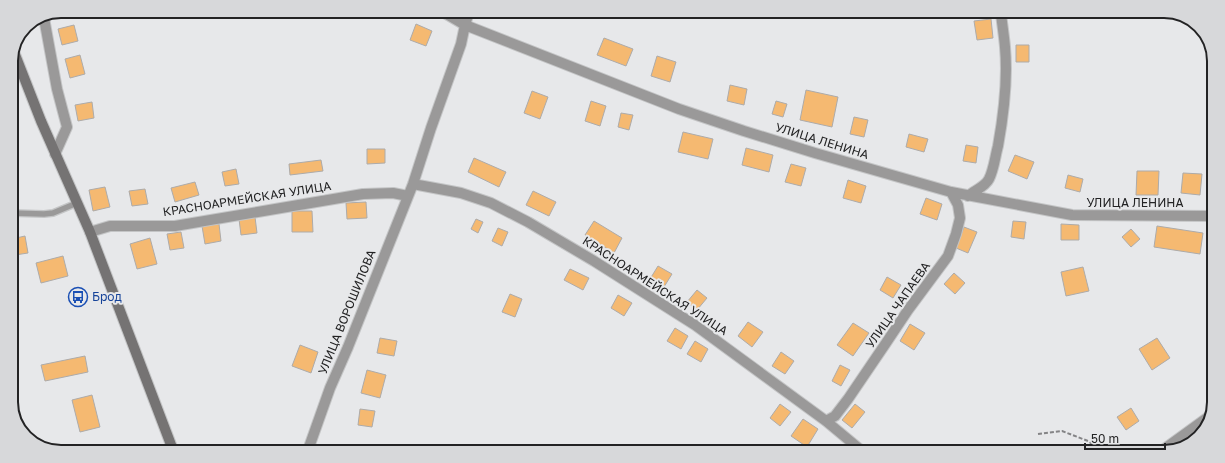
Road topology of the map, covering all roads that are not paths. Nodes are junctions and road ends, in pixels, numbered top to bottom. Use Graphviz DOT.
graph roads {
  1 [pos="453,18"];
  2 [pos="467,18"];
  3 [pos="1002,18"];
  4 [pos="45,21"];
  5 [pos="465,25"];
  6 [pos="18,62"];
  7 [pos="55,154"];
  8 [pos="413,184"];
  9 [pos="951,192"];
  10 [pos="408,196"];
  11 [pos="968,196"];
  12 [pos="77,203"];
  13 [pos="18,213"];
  14 [pos="1207,216"];
  15 [pos="90,232"];
  16 [pos="826,421"];
  17 [pos="1203,421"];
  18 [pos="171,445"];
  19 [pos="310,445"];
  20 [pos="855,445"];
  21 [pos="1170,445"];
  1 -- 5 [label="street, УЛИЦА ЛЕНИНА"];
  2 -- 5 [label="street, УЛИЦА ВОРОШИЛОВА"];
  3 -- 11 [label="street"];
  4 -- 7 [label="street"];
  5 -- 8 [label="street, УЛИЦА ВОРОШИЛОВА"];
  5 -- 9 [label="street, УЛИЦА ЛЕНИНА"];
  6 -- 7 [label="main road"];
  7 -- 12 [label="main road"];
  8 -- 10 [label="street, УЛИЦА ВОРОШИЛОВА"];
  8 -- 16 [label="street, КРАСНОАРМЕЙСКАЯ УЛИЦА"];
  9 -- 11 [label="street, УЛИЦА ЛЕНИНА"];
  9 -- 16 [label="street, УЛИЦА ЧАПАЕВА"];
  10 -- 15 [label="street, КРАСНОАРМЕЙСКАЯ УЛИЦА"];
  10 -- 19 [label="street, УЛИЦА ВОРОШИЛОВА"];
  11 -- 14 [label="street, УЛИЦА ЛЕНИНА"];
  12 -- 13 [label="lane"];
  12 -- 15 [label="main road"];
  15 -- 18 [label="main road"];
  16 -- 20 [label="street, КРАСНОАРМЕЙСКАЯ УЛИЦА"];
  17 -- 21 [label="street"];
}
